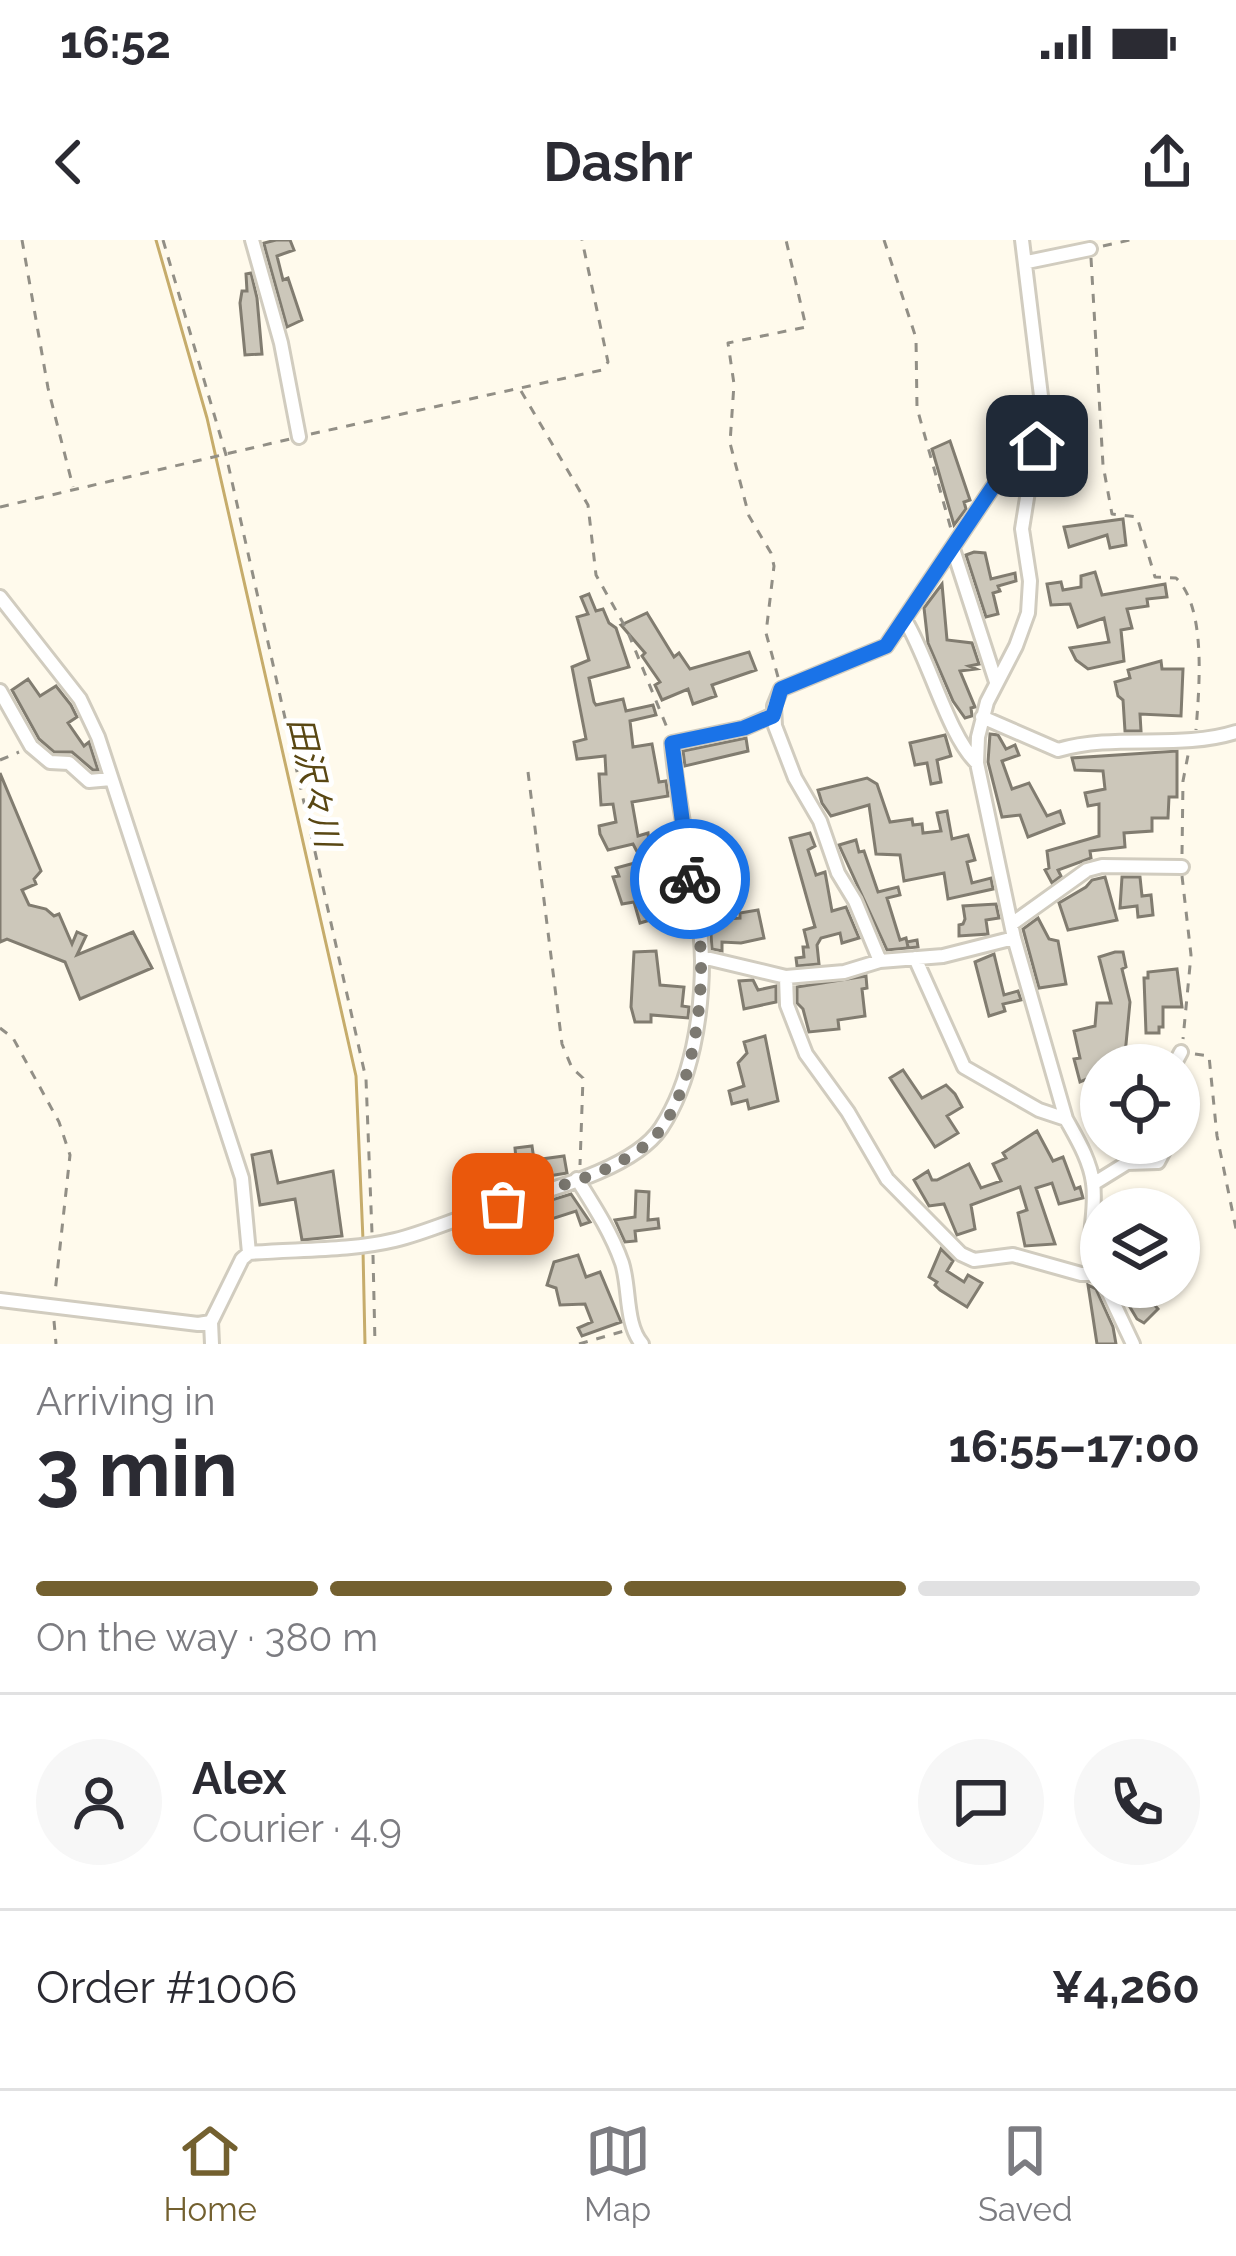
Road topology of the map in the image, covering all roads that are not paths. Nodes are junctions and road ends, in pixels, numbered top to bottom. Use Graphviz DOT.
graph roads {
  1 [pos="252,240"];
  2 [pos="1022,240"];
  3 [pos="1090,249"];
  4 [pos="1027,262"];
  5 [pos="299,436"];
  6 [pos="1037,446"];
  7 [pos="953,549"];
  8 [pos="0,597"];
  9 [pos="905,620"];
  10 [pos="996,682"];
  11 [pos="0,691"];
  12 [pos="773,716"];
  13 [pos="982,717"];
  14 [pos="1236,732"];
  15 [pos="977,763"];
  16 [pos="111,779"];
  17 [pos="1182,867"];
  18 [pos="1013,930"];
  19 [pos="702,957"];
  20 [pos="915,958"];
  21 [pos="880,961"];
  22 [pos="786,977"];
  23 [pos="1066,1119"];
  24 [pos="1125,1164"];
  25 [pos="578,1179"];
  26 [pos="1094,1184"];
  27 [pos="1094,1188"];
  28 [pos="249,1252"];
  29 [pos="1080,1274"];
  30 [pos="0,1300"];
  31 [pos="1116,1308"];
  32 [pos="211,1322"];
  33 [pos="634,1338"];
  34 [pos="212,1344"];
  35 [pos="1133,1344"];
  1 -- 5 [label="street"];
  2 -- 4 [label="street"];
  3 -- 4 [label="street"];
  4 -- 6 [label="street"];
  6 -- 7 [label="street"];
  6 -- 10 [label="street"];
  7 -- 9 [label="street"];
  7 -- 10 [label="street"];
  8 -- 16 [label="street"];
  9 -- 12 [label="street"];
  9 -- 15 [label="street"];
  10 -- 13 [label="street"];
  11 -- 16 [label="street"];
  12 -- 19 [label="street"];
  12 -- 21 [label="street"];
  13 -- 14 [label="street"];
  13 -- 15 [label="street"];
  15 -- 18 [label="street"];
  16 -- 28 [label="street"];
  17 -- 18 [label="street"];
  18 -- 20 [label="street"];
  18 -- 23 [label="street"];
  19 -- 22 [label="street"];
  19 -- 25 [label="street"];
  20 -- 21 [label="street"];
  20 -- 23 [label="street"];
  21 -- 22 [label="street"];
  22 -- 29 [label="street"];
  23 -- 26 [label="street"];
  24 -- 26 [label="street"];
  25 -- 28 [label="street"];
  25 -- 33 [label="street"];
  26 -- 27 [label="street"];
  28 -- 32 [label="street"];
  30 -- 32 [label="street"];
  31 -- 35 [label="street"];
  32 -- 34 [label="street"];
}
